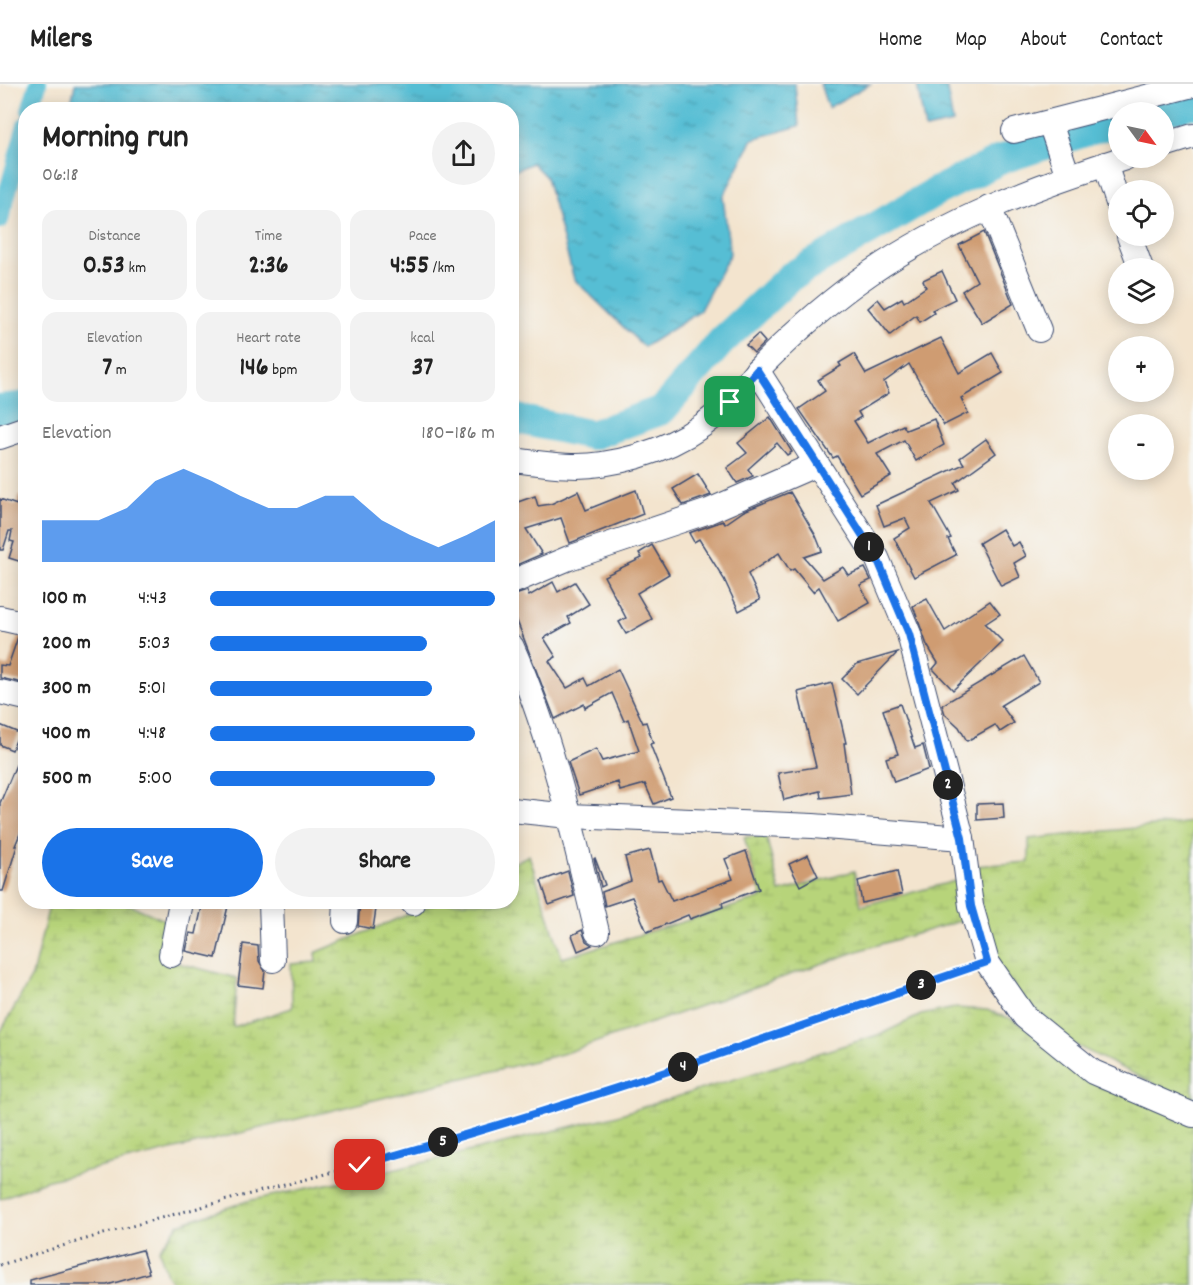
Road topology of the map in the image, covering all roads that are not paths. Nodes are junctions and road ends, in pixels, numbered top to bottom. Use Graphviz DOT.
graph roads {
  1 [pos="1193,86"];
  2 [pos="1014,131"];
  3 [pos="1193,136"];
  4 [pos="1174,142"];
  5 [pos="1059,149"];
  6 [pos="1108,160"];
  7 [pos="989,207"];
  8 [pos="1039,330"];
  9 [pos="757,370"];
  10 [pos="18,431"];
  11 [pos="0,437"];
  12 [pos="519,461"];
  13 [pos="817,464"];
  14 [pos="519,579"];
  15 [pos="519,663"];
  16 [pos="0,692"];
  17 [pos="18,696"];
  18 [pos="519,811"];
  19 [pos="569,816"];
  20 [pos="962,838"];
  21 [pos="180,909"];
  22 [pos="271,909"];
  23 [pos="597,932"];
  24 [pos="171,955"];
  25 [pos="273,960"];
  26 [pos="1193,1115"];
  1 -- 5 [label="street"];
  2 -- 5 [label="street"];
  3 -- 4 [label="street"];
  5 -- 6 [label="street"];
  5 -- 7 [label="street"];
  7 -- 8 [label="street"];
  7 -- 9 [label="street"];
  9 -- 12 [label="street"];
  9 -- 13 [label="street"];
  10 -- 11 [label="street"];
  13 -- 14 [label="street"];
  13 -- 20 [label="street"];
  15 -- 19 [label="street"];
  16 -- 17 [label="street"];
  18 -- 19 [label="street"];
  19 -- 20 [label="street"];
  19 -- 23 [label="street"];
  20 -- 26 [label="street"];
  21 -- 24 [label="street"];
  22 -- 25 [label="street"];
}
